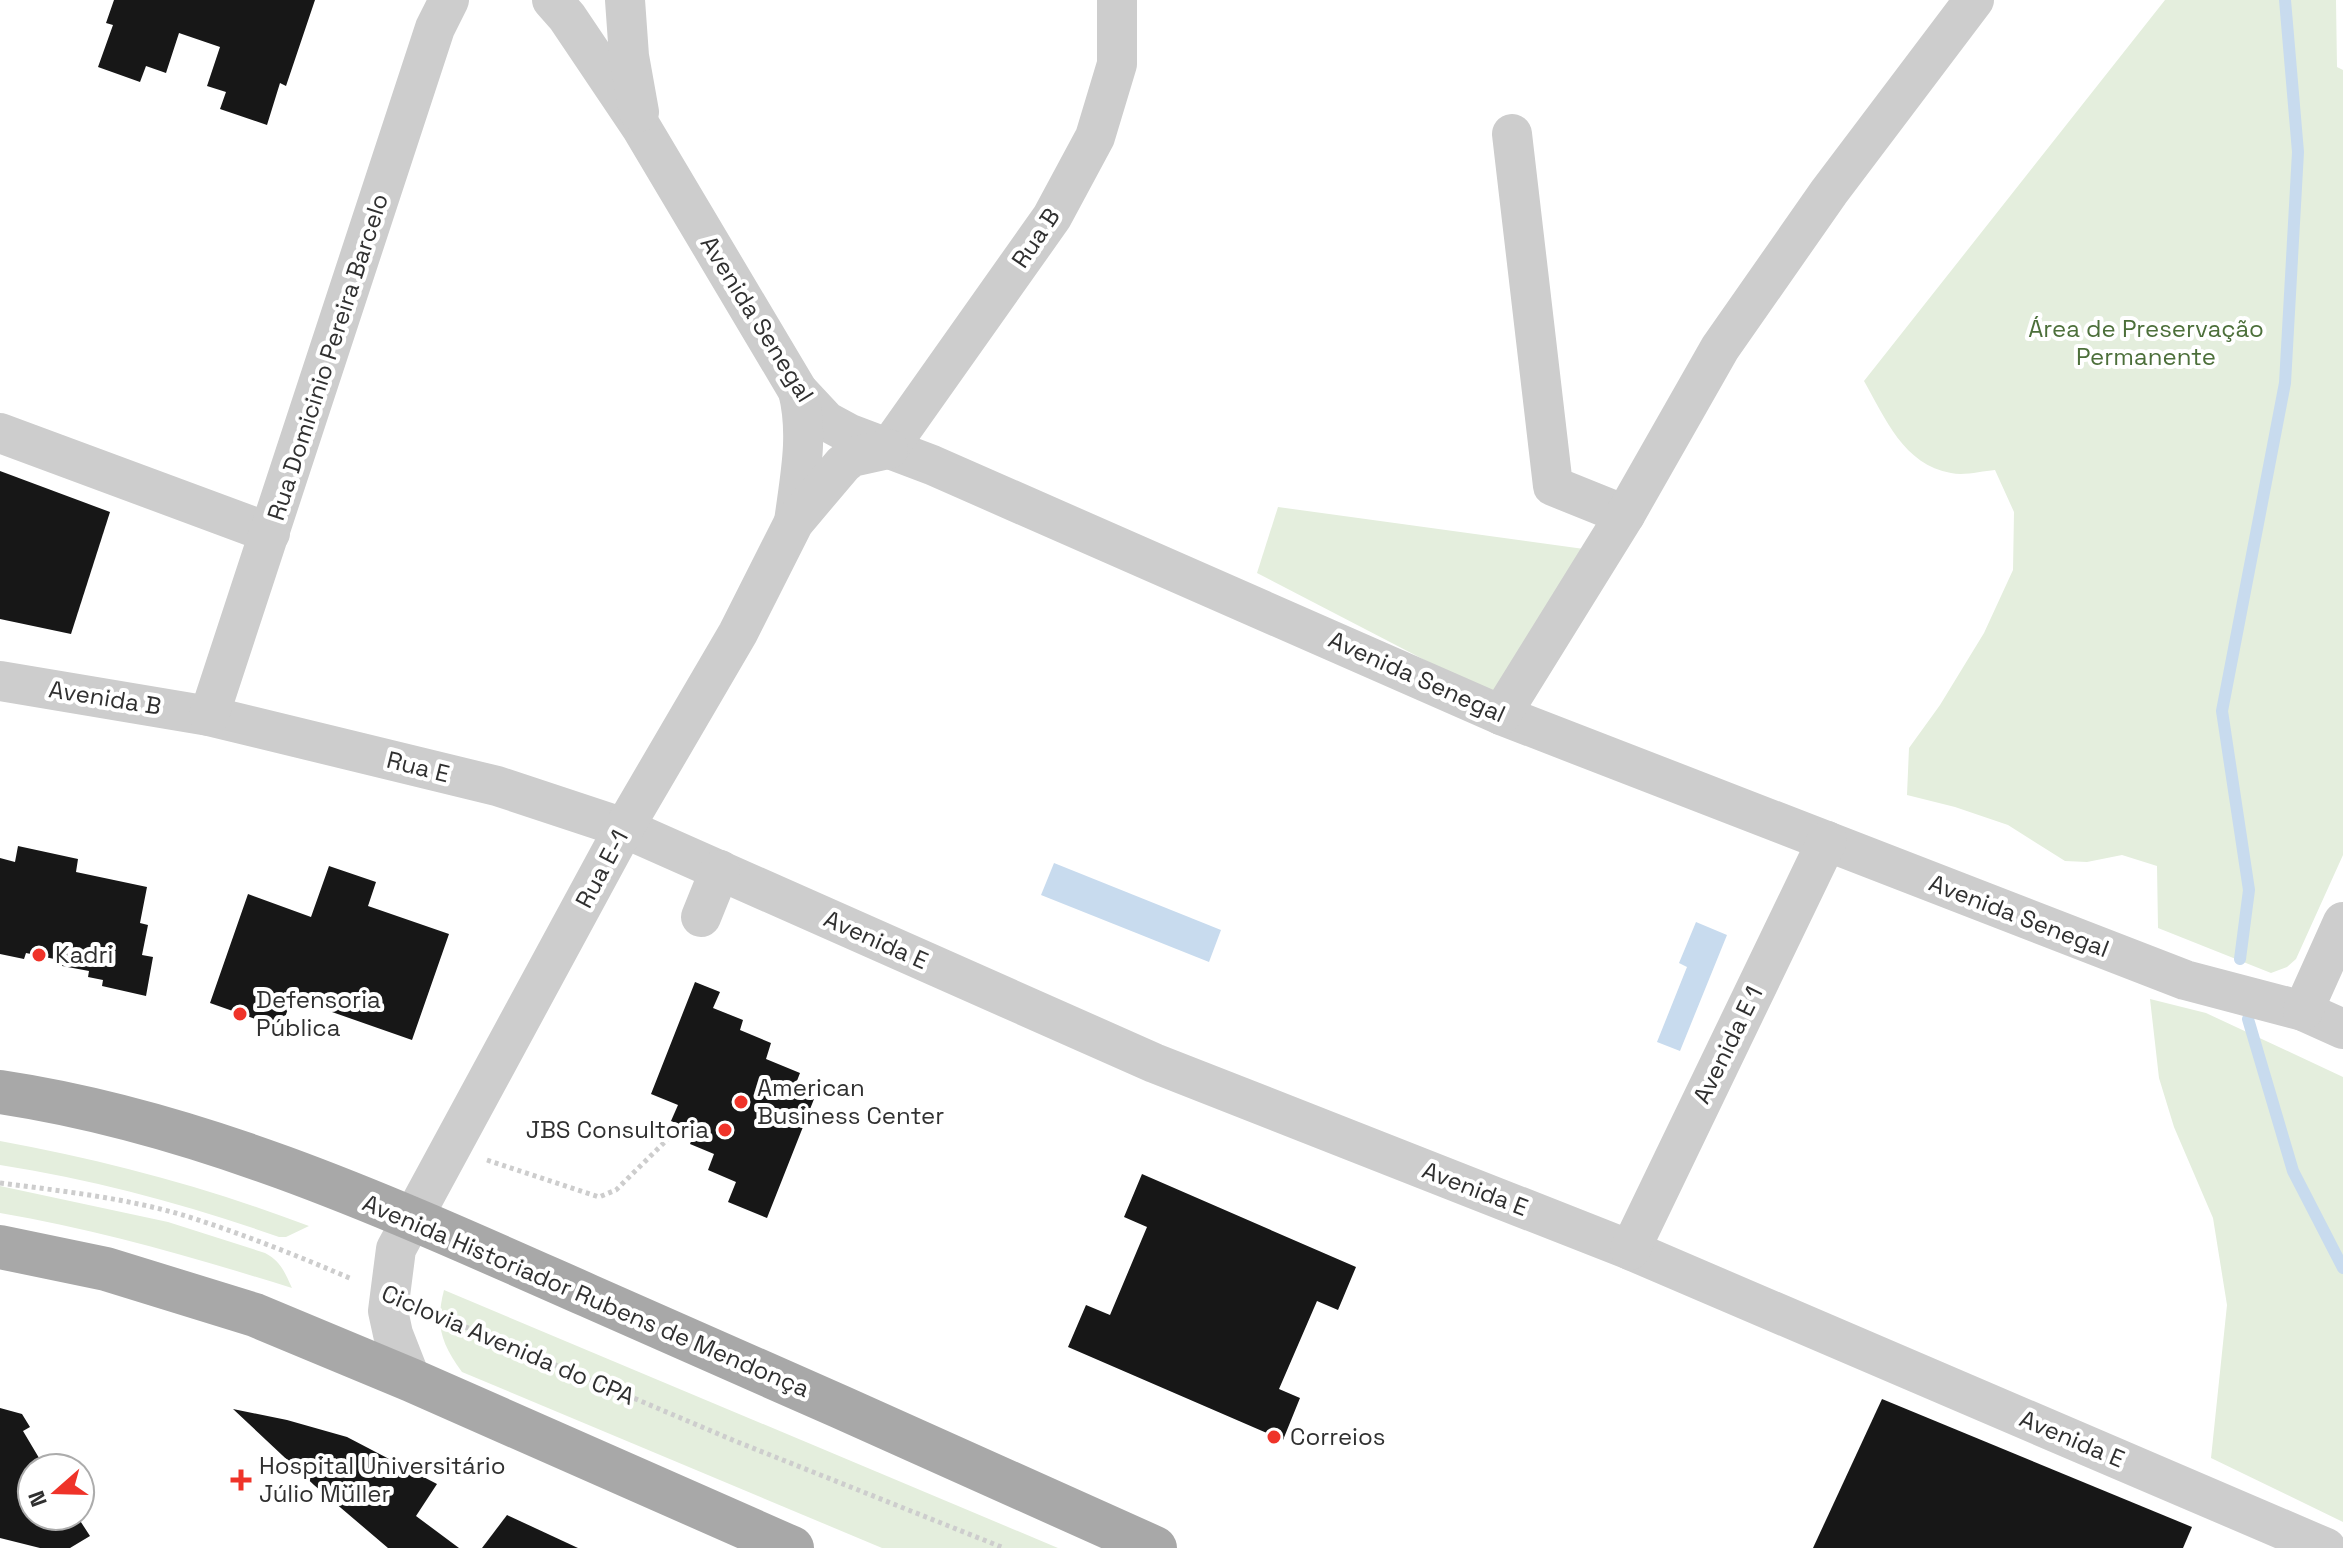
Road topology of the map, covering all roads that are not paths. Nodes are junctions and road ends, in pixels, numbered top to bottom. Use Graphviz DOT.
graph roads {
  1 [pos="449,0"];
  2 [pos="624,0"];
  3 [pos="1117,0"];
  4 [pos="1974,0"];
  5 [pos="559,9"];
  6 [pos="641,127"];
  7 [pos="1512,134"];
  8 [pos="798,391"];
  9 [pos="0,433"];
  10 [pos="888,449"];
  11 [pos="1625,515"];
  12 [pos="794,522"];
  13 [pos="270,533"];
  14 [pos="0,681"];
  15 [pos="1501,715"];
  16 [pos="209,716"];
  17 [pos="624,828"];
  18 [pos="1827,841"];
  19 [pos="720,870"];
  20 [pos="701,917"];
  21 [pos="2343,922"];
  22 [pos="2303,1011"];
  23 [pos="2343,1029"];
  24 [pos="0,1092"];
  25 [pos="411,1218"];
  26 [pos="0,1247"];
  27 [pos="1630,1250"];
  28 [pos="411,1380"];
  29 [pos="792,1548"];
  30 [pos="1155,1548"];
  31 [pos="2326,1548"];
  1 -- 13 [label="street, Rua Domicinio Pereira Barcelo"];
  2 -- 5 [label="street"];
  2 -- 6 [label="street, Avenida Senegal"];
  3 -- 10 [label="street, Rua B"];
  4 -- 11 [label="street"];
  5 -- 6 [label="street, Avenida Senegal"];
  6 -- 8 [label="street, Avenida Senegal"];
  7 -- 11 [label="street"];
  8 -- 10 [label="street, Avenida Senegal"];
  8 -- 12 [label="street, Rua E-1"];
  9 -- 13 [label="street"];
  10 -- 12 [label="street, Rua E-1"];
  10 -- 15 [label="street, Avenida Senegal"];
  11 -- 15 [label="street"];
  12 -- 17 [label="street, Rua E-1"];
  13 -- 16 [label="street, Rua Domicinio Pereira Barcelo"];
  14 -- 16 [label="street, Avenida B"];
  15 -- 18 [label="street, Avenida Senegal"];
  16 -- 17 [label="street, Rua E"];
  17 -- 19 [label="street, Avenida E"];
  17 -- 25 [label="street, Rua E-1"];
  18 -- 22 [label="street, Avenida Senegal"];
  18 -- 27 [label="street, Avenida E 1"];
  19 -- 20 [label="street"];
  19 -- 27 [label="street, Avenida E"];
  21 -- 22 [label="street"];
  22 -- 23 [label="street, Avenida Senegal"];
  24 -- 25 [label="main road, Avenida Historiador Rubens de Mendonça"];
  25 -- 28 [label="street, Rua E-1"];
  25 -- 30 [label="main road, Avenida Historiador Rubens de Mendonça"];
  26 -- 28 [label="main road"];
  27 -- 31 [label="street, Avenida E"];
  28 -- 29 [label="main road"];
}
